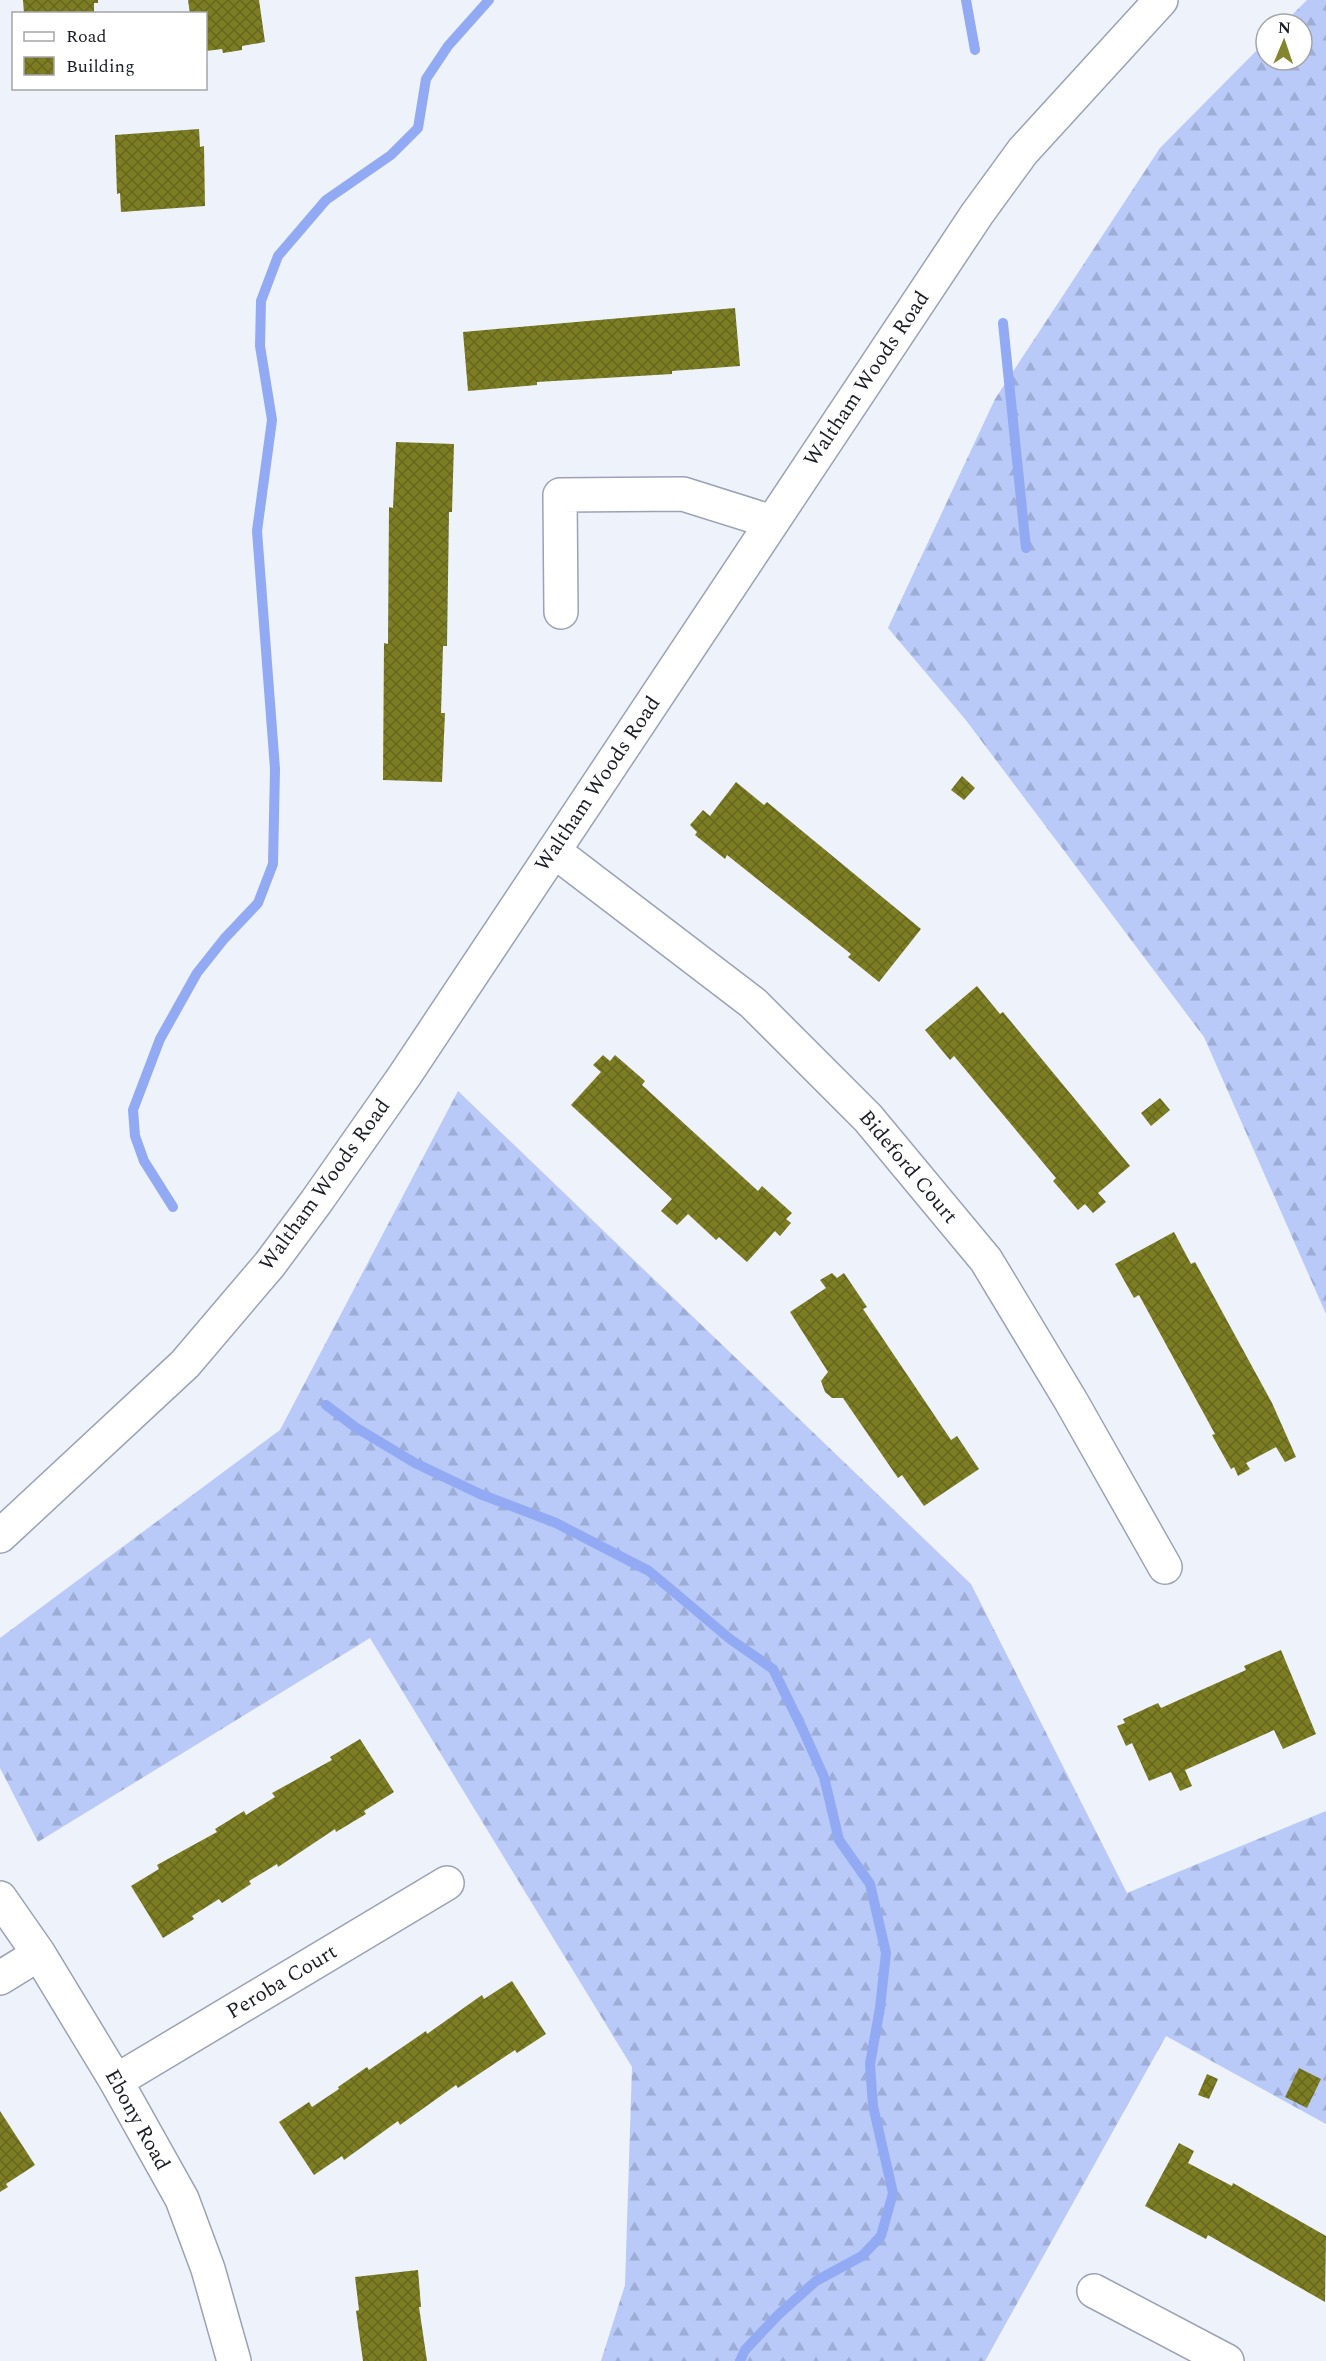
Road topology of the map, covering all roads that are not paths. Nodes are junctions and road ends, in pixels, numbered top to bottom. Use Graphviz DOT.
graph roads {
  1 [pos="1161,0"];
  2 [pos="772,522"];
  3 [pos="561,612"];
  4 [pos="554,851"];
  5 [pos="0,1536"];
  6 [pos="1165,1567"];
  7 [pos="447,1883"];
  8 [pos="0,1898"];
  9 [pos="39,1954"];
  10 [pos="0,1978"];
  11 [pos="116,2081"];
  12 [pos="1094,2290"];
  13 [pos="234,2361"];
  14 [pos="1227,2361"];
  1 -- 2 [label="street, Waltham Woods Road"];
  2 -- 3 [label="street"];
  2 -- 4 [label="street, Waltham Woods Road"];
  4 -- 5 [label="street, Waltham Woods Road"];
  4 -- 6 [label="street, Bideford Court"];
  7 -- 11 [label="street, Peroba Court"];
  8 -- 9 [label="street, Ebony Road"];
  9 -- 10 [label="street"];
  9 -- 11 [label="street, Ebony Road"];
  11 -- 13 [label="street, Ebony Road"];
  12 -- 14 [label="street"];
}
